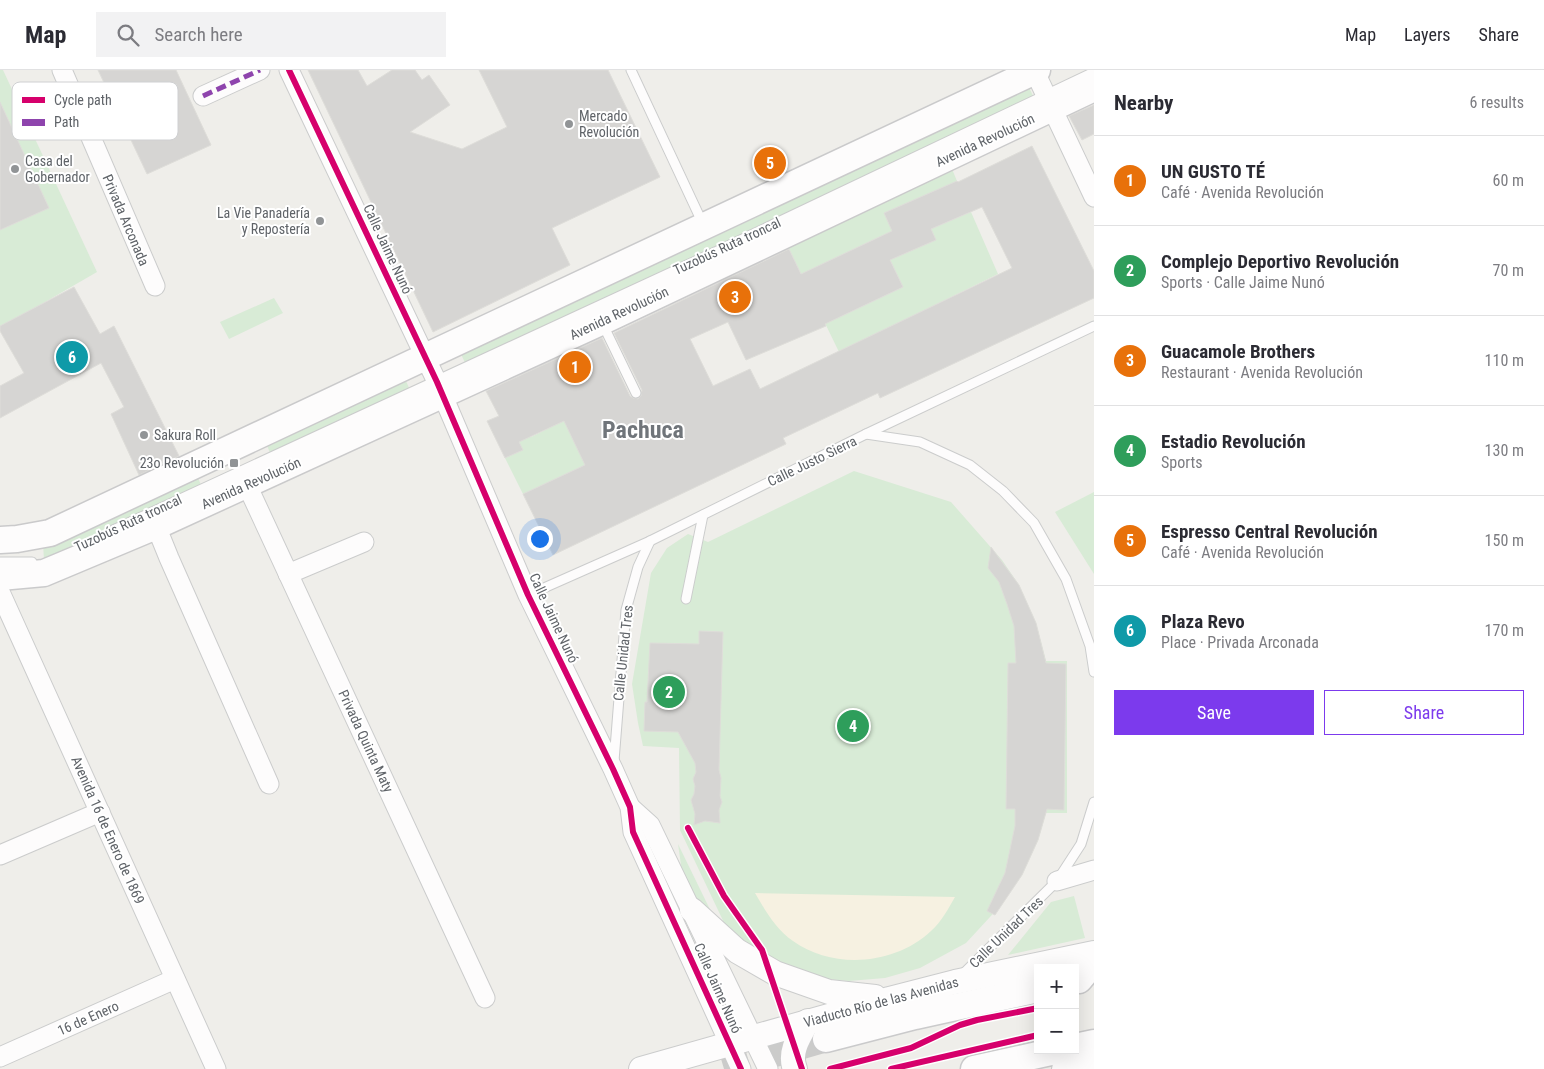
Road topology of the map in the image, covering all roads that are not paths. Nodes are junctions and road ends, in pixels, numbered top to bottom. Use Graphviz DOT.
graph roads {
  1 [pos="62,70"];
  2 [pos="260,70"];
  3 [pos="289,70"];
  4 [pos="631,70"];
  5 [pos="1035,70"];
  6 [pos="1094,72"];
  7 [pos="67,82"];
  8 [pos="1094,88"];
  9 [pos="203,96"];
  10 [pos="1049,101"];
  11 [pos="92,140"];
  12 [pos="1094,197"];
  13 [pos="704,226"];
  14 [pos="155,286"];
  15 [pos="604,321"];
  16 [pos="1094,326"];
  17 [pos="425,357"];
  18 [pos="440,389"];
  19 [pos="636,393"];
  20 [pos="866,434"];
  21 [pos="247,485"];
  22 [pos="703,515"];
  23 [pos="156,526"];
  24 [pos="106,533"];
  25 [pos="0,540"];
  26 [pos="650,541"];
  27 [pos="364,542"];
  28 [pos="0,562"];
  29 [pos="44,562"];
  30 [pos="288,574"];
  31 [pos="0,577"];
  32 [pos="0,592"];
  33 [pos="528,594"];
  34 [pos="686,599"];
  35 [pos="1094,672"];
  36 [pos="613,768"];
  37 [pos="269,784"];
  38 [pos="1094,802"];
  39 [pos="630,807"];
  40 [pos="100,812"];
  41 [pos="0,855"];
  42 [pos="1094,870"];
  43 [pos="1056,881"];
  44 [pos="692,910"];
  45 [pos="1094,953"];
  46 [pos="175,979"];
  47 [pos="955,982"];
  48 [pos="1034,990"];
  49 [pos="485,998"];
  50 [pos="889,999"];
  51 [pos="808,1021"];
  52 [pos="753,1038"];
  53 [pos="826,1039"];
  54 [pos="730,1044"];
  55 [pos="1089,1048"];
  56 [pos="698,1053"];
  57 [pos="1042,1054"];
  58 [pos="0,1057"];
  59 [pos="216,1069"];
  60 [pos="642,1069"];
  61 [pos="718,1069"];
  62 [pos="741,1069"];
  63 [pos="768,1069"];
  64 [pos="795,1069"];
  65 [pos="974,1069"];
  66 [pos="1064,1069"];
  1 -- 7 [label="street, Privada Arconada"];
  2 -- 9 [label="street"];
  3 -- 17 [label="street, Calle Jaime Nunó"];
  4 -- 13 [label="lane"];
  5 -- 10 [label="street"];
  5 -- 13 [label="main road"];
  6 -- 10 [label="lane, Tuzobús Ruta troncal"];
  8 -- 10 [label="main road, Avenida Revolución"];
  10 -- 12 [label="street"];
  10 -- 15 [label="main road, Avenida Revolución"];
  10 -- 18 [label="lane, Tuzobús Ruta troncal"];
  11 -- 14 [label="street, Privada Arconada"];
  13 -- 17 [label="main road"];
  15 -- 18 [label="main road, Avenida Revolución"];
  15 -- 19 [label="lane"];
  16 -- 20 [label="lane, Calle Justo Sierra"];
  17 -- 18 [label="street, Calle Jaime Nunó"];
  17 -- 25 [label="main road"];
  18 -- 21 [label="main road, Avenida Revolución"];
  18 -- 24 [label="lane, Tuzobús Ruta troncal"];
  18 -- 33 [label="street, Calle Jaime Nunó"];
  20 -- 22 [label="lane, Calle Justo Sierra"];
  20 -- 35 [label="lane"];
  21 -- 23 [label="main road, Avenida Revolución"];
  21 -- 30 [label="street, Privada Quinta Maty"];
  22 -- 26 [label="lane, Calle Justo Sierra"];
  22 -- 34 [label="lane"];
  23 -- 31 [label="main road, Avenida Revolución"];
  23 -- 37 [label="street"];
  26 -- 33 [label="lane, Calle Justo Sierra"];
  26 -- 36 [label="lane, Calle Unidad Tres"];
  27 -- 30 [label="street"];
  28 -- 29 [label="lane"];
  30 -- 49 [label="street, Privada Quinta Maty"];
  32 -- 40 [label="street, Avenida 16 de Enero de 1869"];
  33 -- 36 [label="street, Calle Jaime Nunó"];
  36 -- 39 [label="street, Calle Jaime Nunó"];
  38 -- 43 [label="lane, Calle Unidad Tres"];
  39 -- 44 [label="street, Calle Jaime Nunó"];
  39 -- 54 [label="street, Calle Jaime Nunó"];
  40 -- 41 [label="street"];
  40 -- 46 [label="street, Avenida 16 de Enero de 1869"];
  42 -- 43 [label="street, Calle Unidad Tres"];
  43 -- 47 [label="lane, Calle Unidad Tres"];
  44 -- 50 [label="street"];
  44 -- 52 [label="street, Calle Jaime Nunó"];
  45 -- 47 [label="street, Viaducto Río de las Avenidas"];
  46 -- 58 [label="street, 16 de Enero"];
  46 -- 59 [label="street, Avenida 16 de Enero de 1869"];
  47 -- 50 [label="street, Viaducto Río de las Avenidas"];
  48 -- 53 [label="main road, Viaducto Río de las Avenidas"];
  50 -- 51 [label="street, Viaducto Río de las Avenidas"];
  51 -- 52 [label="street, Viaducto Río de las Avenidas"];
  51 -- 64 [label="street"];
  52 -- 54 [label="street, Viaducto Río de las Avenidas"];
  52 -- 63 [label="street, Calle Jaime Nunó"];
  54 -- 56 [label="street, Viaducto Río de las Avenidas"];
  54 -- 62 [label="street, Calle Jaime Nunó"];
  55 -- 66 [label="street"];
  56 -- 60 [label="street, Viaducto Río de las Avenidas"];
  56 -- 61 [label="street"];
  57 -- 65 [label="main road"];
}
